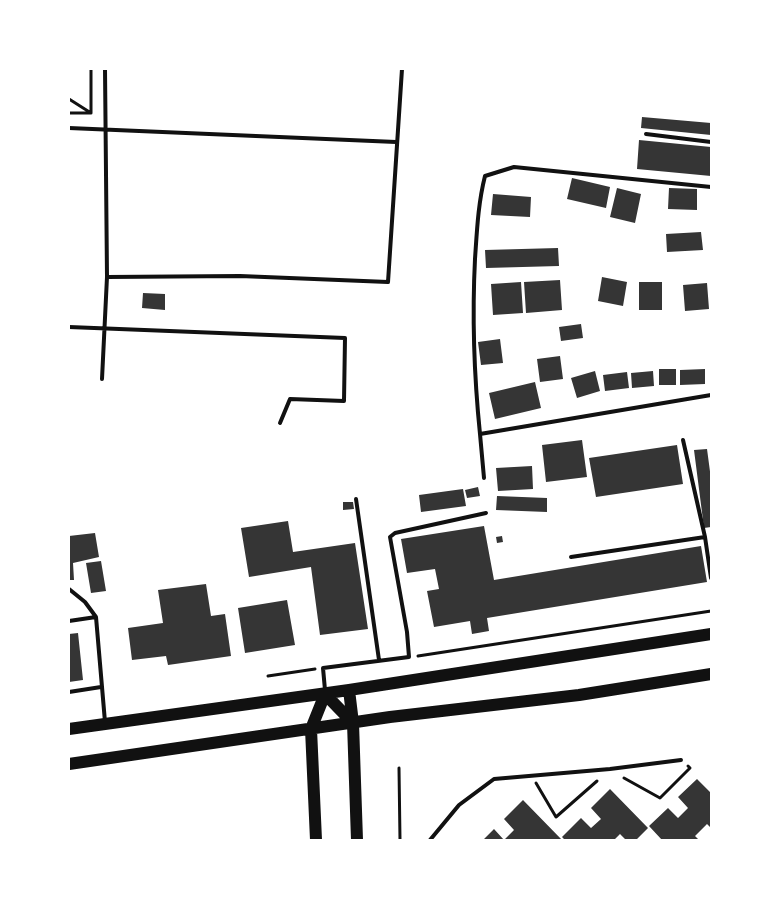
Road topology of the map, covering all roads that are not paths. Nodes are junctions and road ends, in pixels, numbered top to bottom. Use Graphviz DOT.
graph roads {
  1 [pos="106,69"];
  2 [pos="402,69"];
  3 [pos="69,128"];
  4 [pos="106,129"];
  5 [pos="646,134"];
  6 [pos="396,142"];
  7 [pos="711,142"];
  8 [pos="711,187"];
  9 [pos="108,277"];
  10 [pos="69,327"];
  11 [pos="104,329"];
  12 [pos="102,379"];
  13 [pos="711,395"];
  14 [pos="280,423"];
  15 [pos="480,434"];
  16 [pos="683,440"];
  17 [pos="484,478"];
  18 [pos="356,499"];
  19 [pos="486,513"];
  20 [pos="705,537"];
  21 [pos="571,557"];
  22 [pos="711,578"];
  23 [pos="69,589"];
  24 [pos="96,617"];
  25 [pos="69,621"];
  26 [pos="711,634"];
  27 [pos="379,660"];
  28 [pos="711,674"];
  29 [pos="101,687"];
  30 [pos="349,690"];
  31 [pos="69,692"];
  32 [pos="325,694"];
  33 [pos="353,723"];
  34 [pos="105,724"];
  35 [pos="69,729"];
  36 [pos="311,729"];
  37 [pos="681,760"];
  38 [pos="69,764"];
  39 [pos="316,840"];
  40 [pos="357,840"];
  41 [pos="430,840"];
  1 -- 4 [label="lane"];
  2 -- 6 [label="lane"];
  3 -- 4 [label="lane"];
  4 -- 6 [label="lane"];
  4 -- 9 [label="lane"];
  5 -- 7 [label="lane"];
  6 -- 9 [label="lane"];
  8 -- 15 [label="lane"];
  9 -- 11 [label="lane"];
  10 -- 11 [label="lane"];
  11 -- 12 [label="lane"];
  11 -- 14 [label="lane"];
  13 -- 15 [label="lane"];
  15 -- 17 [label="lane"];
  16 -- 20 [label="lane"];
  18 -- 27 [label="lane"];
  19 -- 27 [label="lane"];
  20 -- 21 [label="lane"];
  20 -- 22 [label="lane"];
  23 -- 24 [label="lane"];
  24 -- 25 [label="lane"];
  24 -- 29 [label="lane"];
  26 -- 30 [label="main road"];
  27 -- 32 [label="lane"];
  28 -- 33 [label="main road"];
  29 -- 31 [label="lane"];
  29 -- 34 [label="lane"];
  30 -- 32 [label="main road"];
  30 -- 33 [label="main road"];
  32 -- 33 [label="main road"];
  32 -- 34 [label="main road"];
  32 -- 36 [label="main road"];
  33 -- 36 [label="main road"];
  33 -- 40 [label="main road"];
  34 -- 35 [label="main road"];
  36 -- 38 [label="main road"];
  36 -- 39 [label="main road"];
  37 -- 41 [label="lane"];
}
